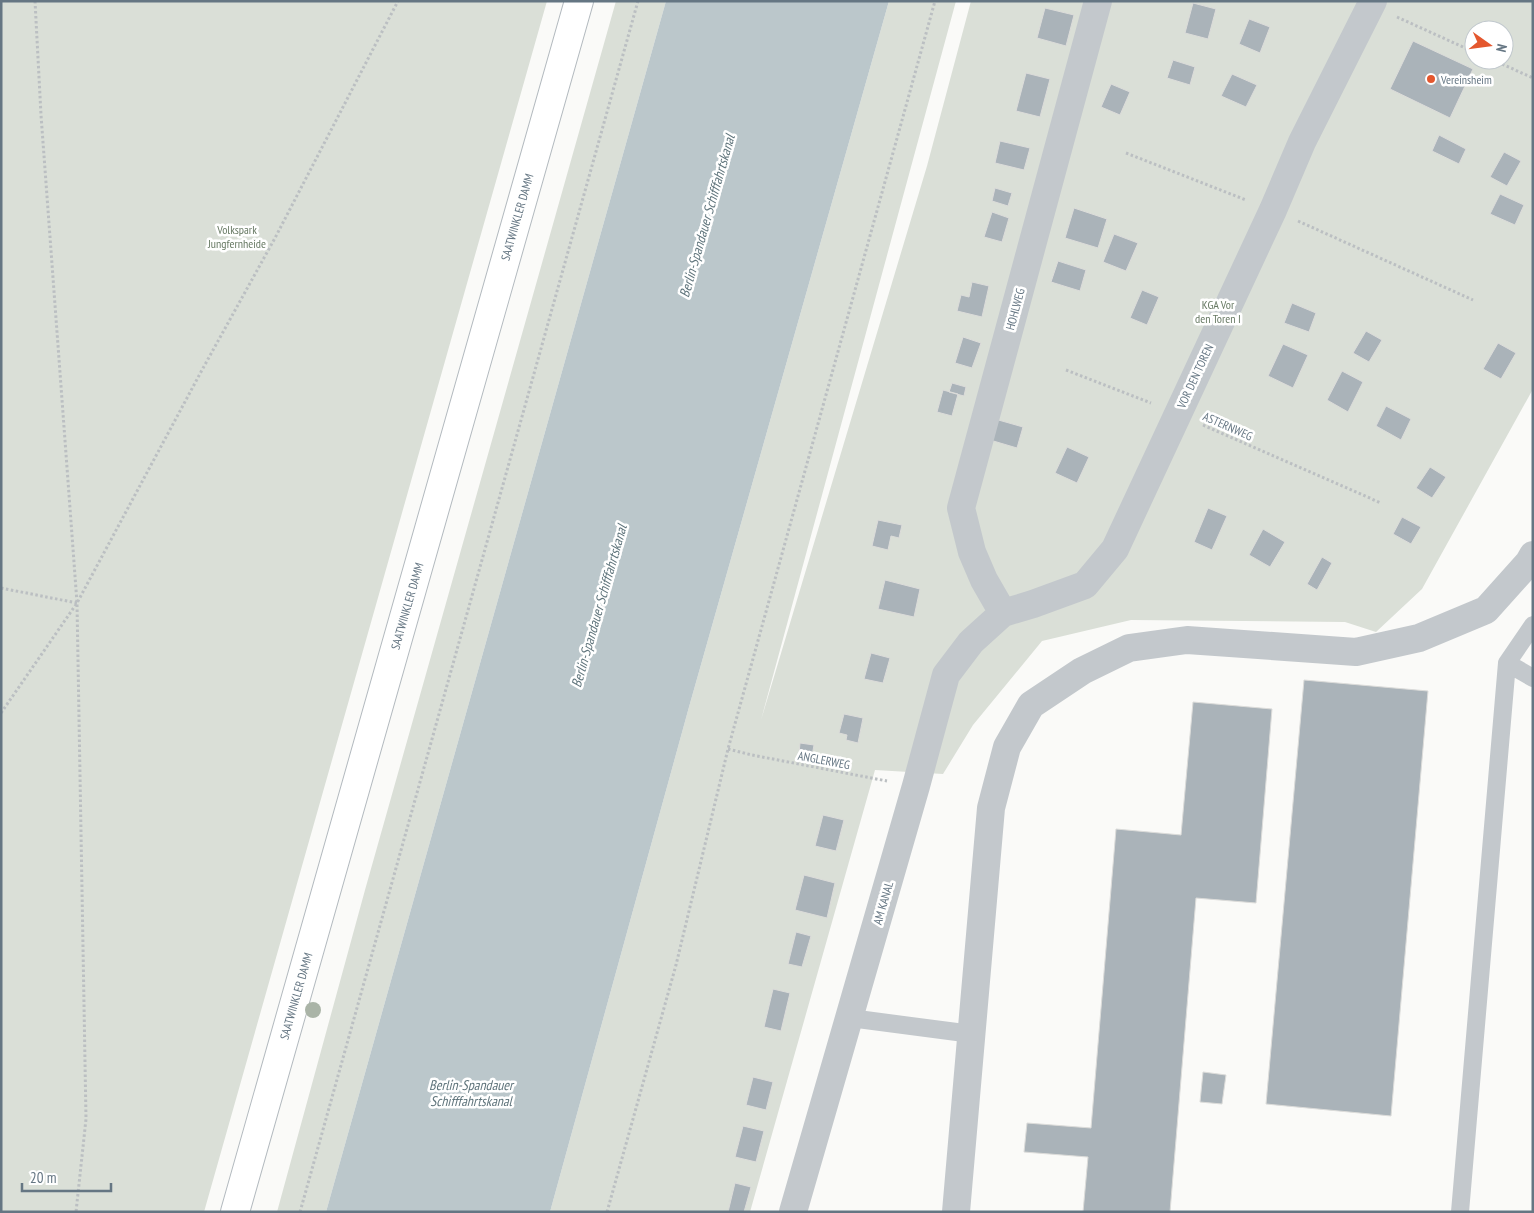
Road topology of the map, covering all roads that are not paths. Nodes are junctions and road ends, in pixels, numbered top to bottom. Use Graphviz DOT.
graph roads {
  1 [pos="579,1"];
  2 [pos="1098,1"];
  3 [pos="1372,3"];
  4 [pos="1533,555"];
  5 [pos="1003,613"];
  6 [pos="1533,625"];
  7 [pos="1507,663"];
  8 [pos="1533,678"];
  9 [pos="850,1018"];
  10 [pos="972,1034"];
  11 [pos="235,1212"];
  12 [pos="793,1212"];
  13 [pos="956,1212"];
  14 [pos="1460,1212"];
  1 -- 11 [label="main road, SAATWINKLER DAMM"];
  2 -- 5 [label="street, HOHLWEG"];
  3 -- 5 [label="street, VOR DEN TOREN"];
  4 -- 10 [label="street"];
  5 -- 9 [label="street, AM KANAL"];
  6 -- 7 [label="lane"];
  7 -- 8 [label="lane"];
  7 -- 14 [label="lane"];
  9 -- 10 [label="lane"];
  9 -- 12 [label="street, AM KANAL"];
  10 -- 13 [label="street"];
}
